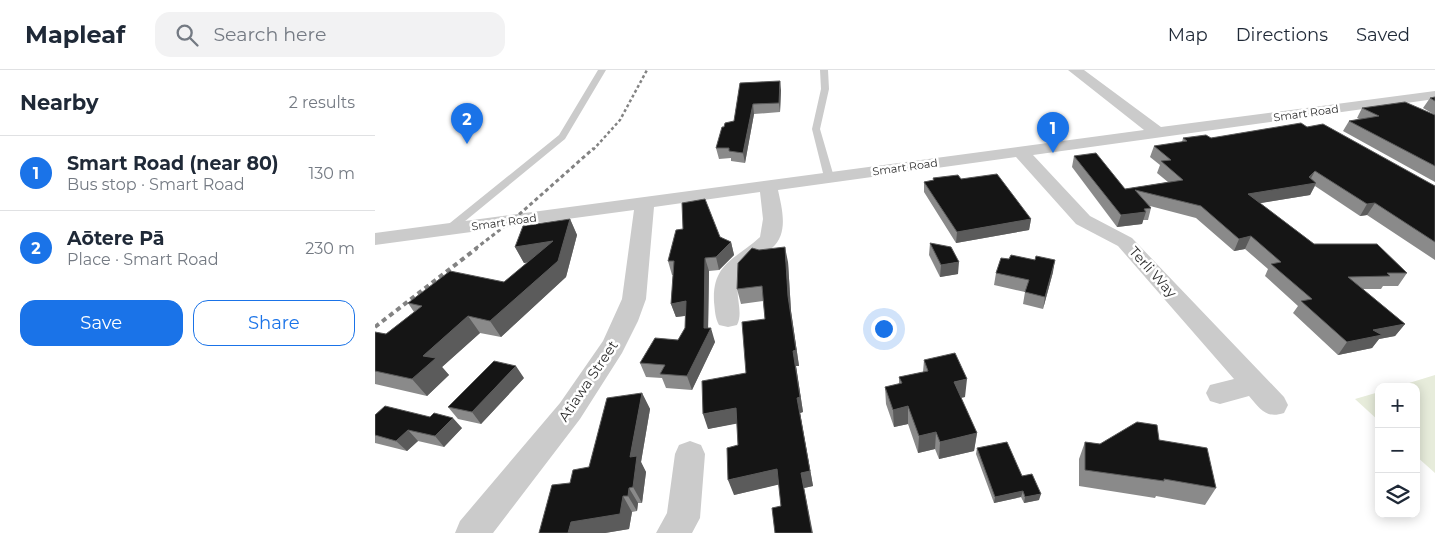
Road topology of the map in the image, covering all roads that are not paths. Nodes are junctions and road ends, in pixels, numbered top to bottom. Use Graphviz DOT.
graph roads {
  1 [pos="602,70"];
  2 [pos="824,70"];
  3 [pos="1075,70"];
  4 [pos="1435,95"];
  5 [pos="1392,101"];
  6 [pos="1418,113"];
  7 [pos="1297,114"];
  8 [pos="1323,129"];
  9 [pos="1158,133"];
  10 [pos="1021,152"];
  11 [pos="829,177"];
  12 [pos="768,186"];
  13 [pos="645,202"];
  14 [pos="449,229"];
  15 [pos="375,239"];
  16 [pos="728,319"];
  17 [pos="1254,384"];
  18 [pos="1220,393"];
  19 [pos="1274,405"];
  20 [pos="690,454"];
  21 [pos="472,533"];
  22 [pos="673,533"];
  1 -- 14 [label="lane"];
  2 -- 11 [label="lane"];
  3 -- 9 [label="street"];
  4 -- 5 [label="street, Smart Road"];
  5 -- 6 [label="street"];
  5 -- 7 [label="street, Smart Road"];
  7 -- 8 [label="street"];
  7 -- 9 [label="street, Smart Road"];
  9 -- 10 [label="street, Smart Road"];
  10 -- 11 [label="street, Smart Road"];
  10 -- 17 [label="street, Terli Way"];
  11 -- 12 [label="street, Smart Road"];
  12 -- 13 [label="street, Smart Road"];
  12 -- 16 [label="street"];
  13 -- 14 [label="street, Smart Road"];
  13 -- 21 [label="street, Atiawa Street"];
  14 -- 15 [label="street, Smart Road"];
  17 -- 18 [label="street"];
  17 -- 19 [label="street, Terli Way"];
  20 -- 22 [label="street"];
}
